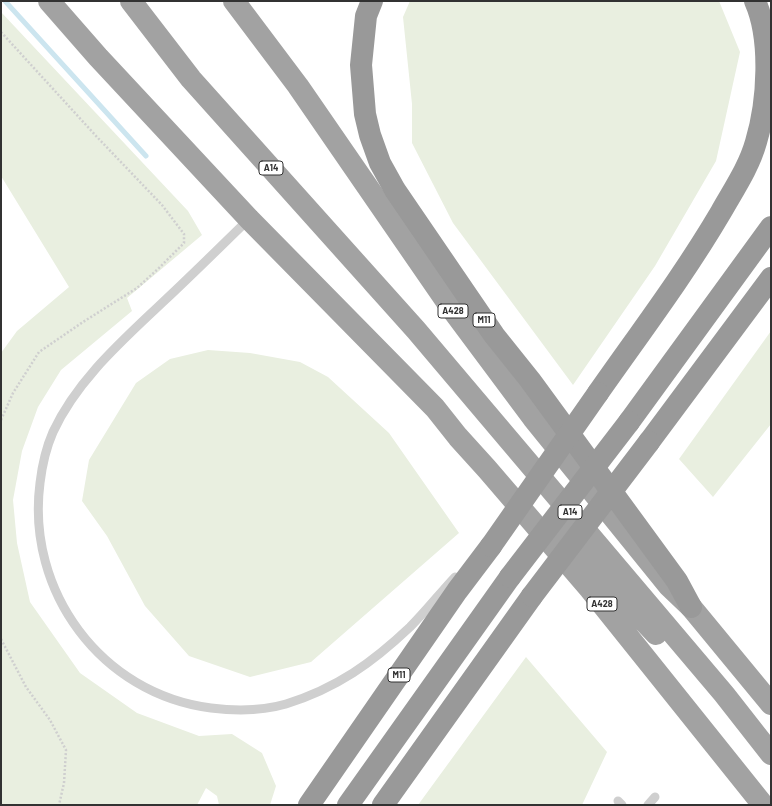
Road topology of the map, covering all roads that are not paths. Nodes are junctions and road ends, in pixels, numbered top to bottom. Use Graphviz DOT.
graph roads {
  1 [pos="49,1"];
  2 [pos="131,1"];
  3 [pos="234,1"];
  4 [pos="372,1"];
  5 [pos="755,1"];
  6 [pos="249,219"];
  7 [pos="771,226"];
  8 [pos="771,278"];
  9 [pos="435,408"];
  10 [pos="491,546"];
  11 [pos="691,607"];
  12 [pos="724,694"];
  13 [pos="771,704"];
  14 [pos="771,754"];
  15 [pos="655,797"];
  16 [pos="309,805"];
  17 [pos="348,805"];
  18 [pos="383,805"];
  19 [pos="648,805"];
  20 [pos="763,805"];
  1 -- 6 [label="highway, A428"];
  2 -- 12 [label="highway, A14"];
  3 -- 11 [label="highway, A428"];
  4 -- 11 [label="highway, M11"];
  5 -- 10 [label="highway, M11, bridge"];
  6 -- 9 [label="highway, A428"];
  6 -- 10 [label="lane"];
  7 -- 17 [label="highway, bridge"];
  8 -- 18 [label="highway, bridge"];
  9 -- 12 [label="highway, A428"];
  9 -- 20 [label="highway, A428"];
  10 -- 16 [label="highway, M11"];
  11 -- 13 [label="highway"];
  12 -- 14 [label="highway, A14"];
  15 -- 19 [label="lane"];
}
